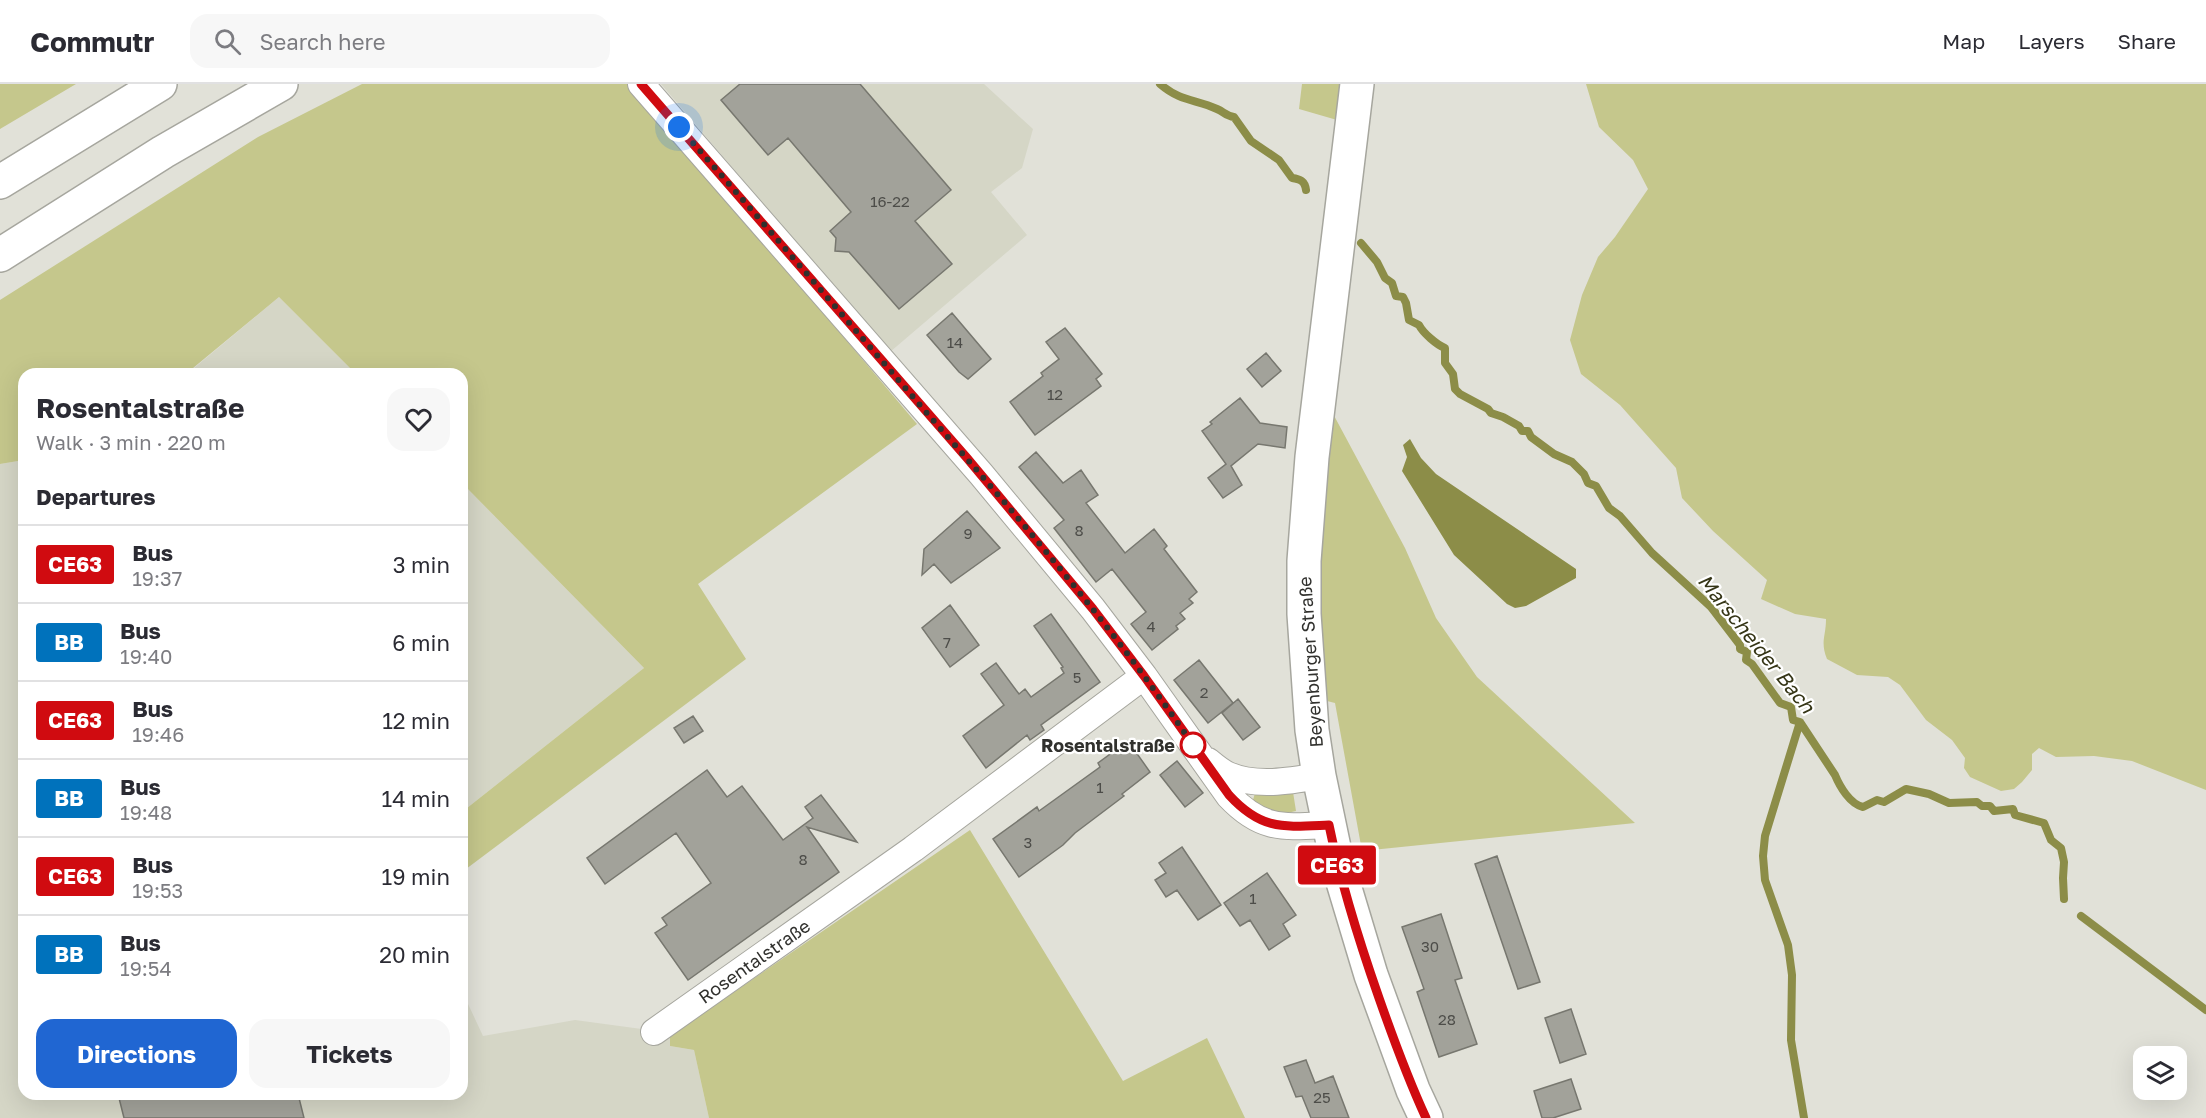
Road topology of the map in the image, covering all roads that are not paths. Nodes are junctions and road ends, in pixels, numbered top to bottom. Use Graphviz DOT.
graph roads {
  1 [pos="160,84"];
  2 [pos="281,84"];
  3 [pos="641,84"];
  4 [pos="1357,84"];
  5 [pos="0,182"];
  6 [pos="0,255"];
  7 [pos="1144,676"];
  8 [pos="1202,757"];
  9 [pos="1319,776"];
  10 [pos="1329,825"];
  11 [pos="654,1032"];
  12 [pos="1426,1118"];
  1 -- 5 [label="main road"];
  2 -- 6 [label="main road"];
  3 -- 7 [label="street"];
  4 -- 9 [label="main road, Beyenburger Straße"];
  7 -- 8 [label="street"];
  7 -- 11 [label="street, Rosentalstraße"];
  8 -- 9 [label="street"];
  8 -- 10 [label="street"];
  9 -- 10 [label="main road, Beyenburger Straße"];
  10 -- 12 [label="main road, Beyenburger Straße"];
}
